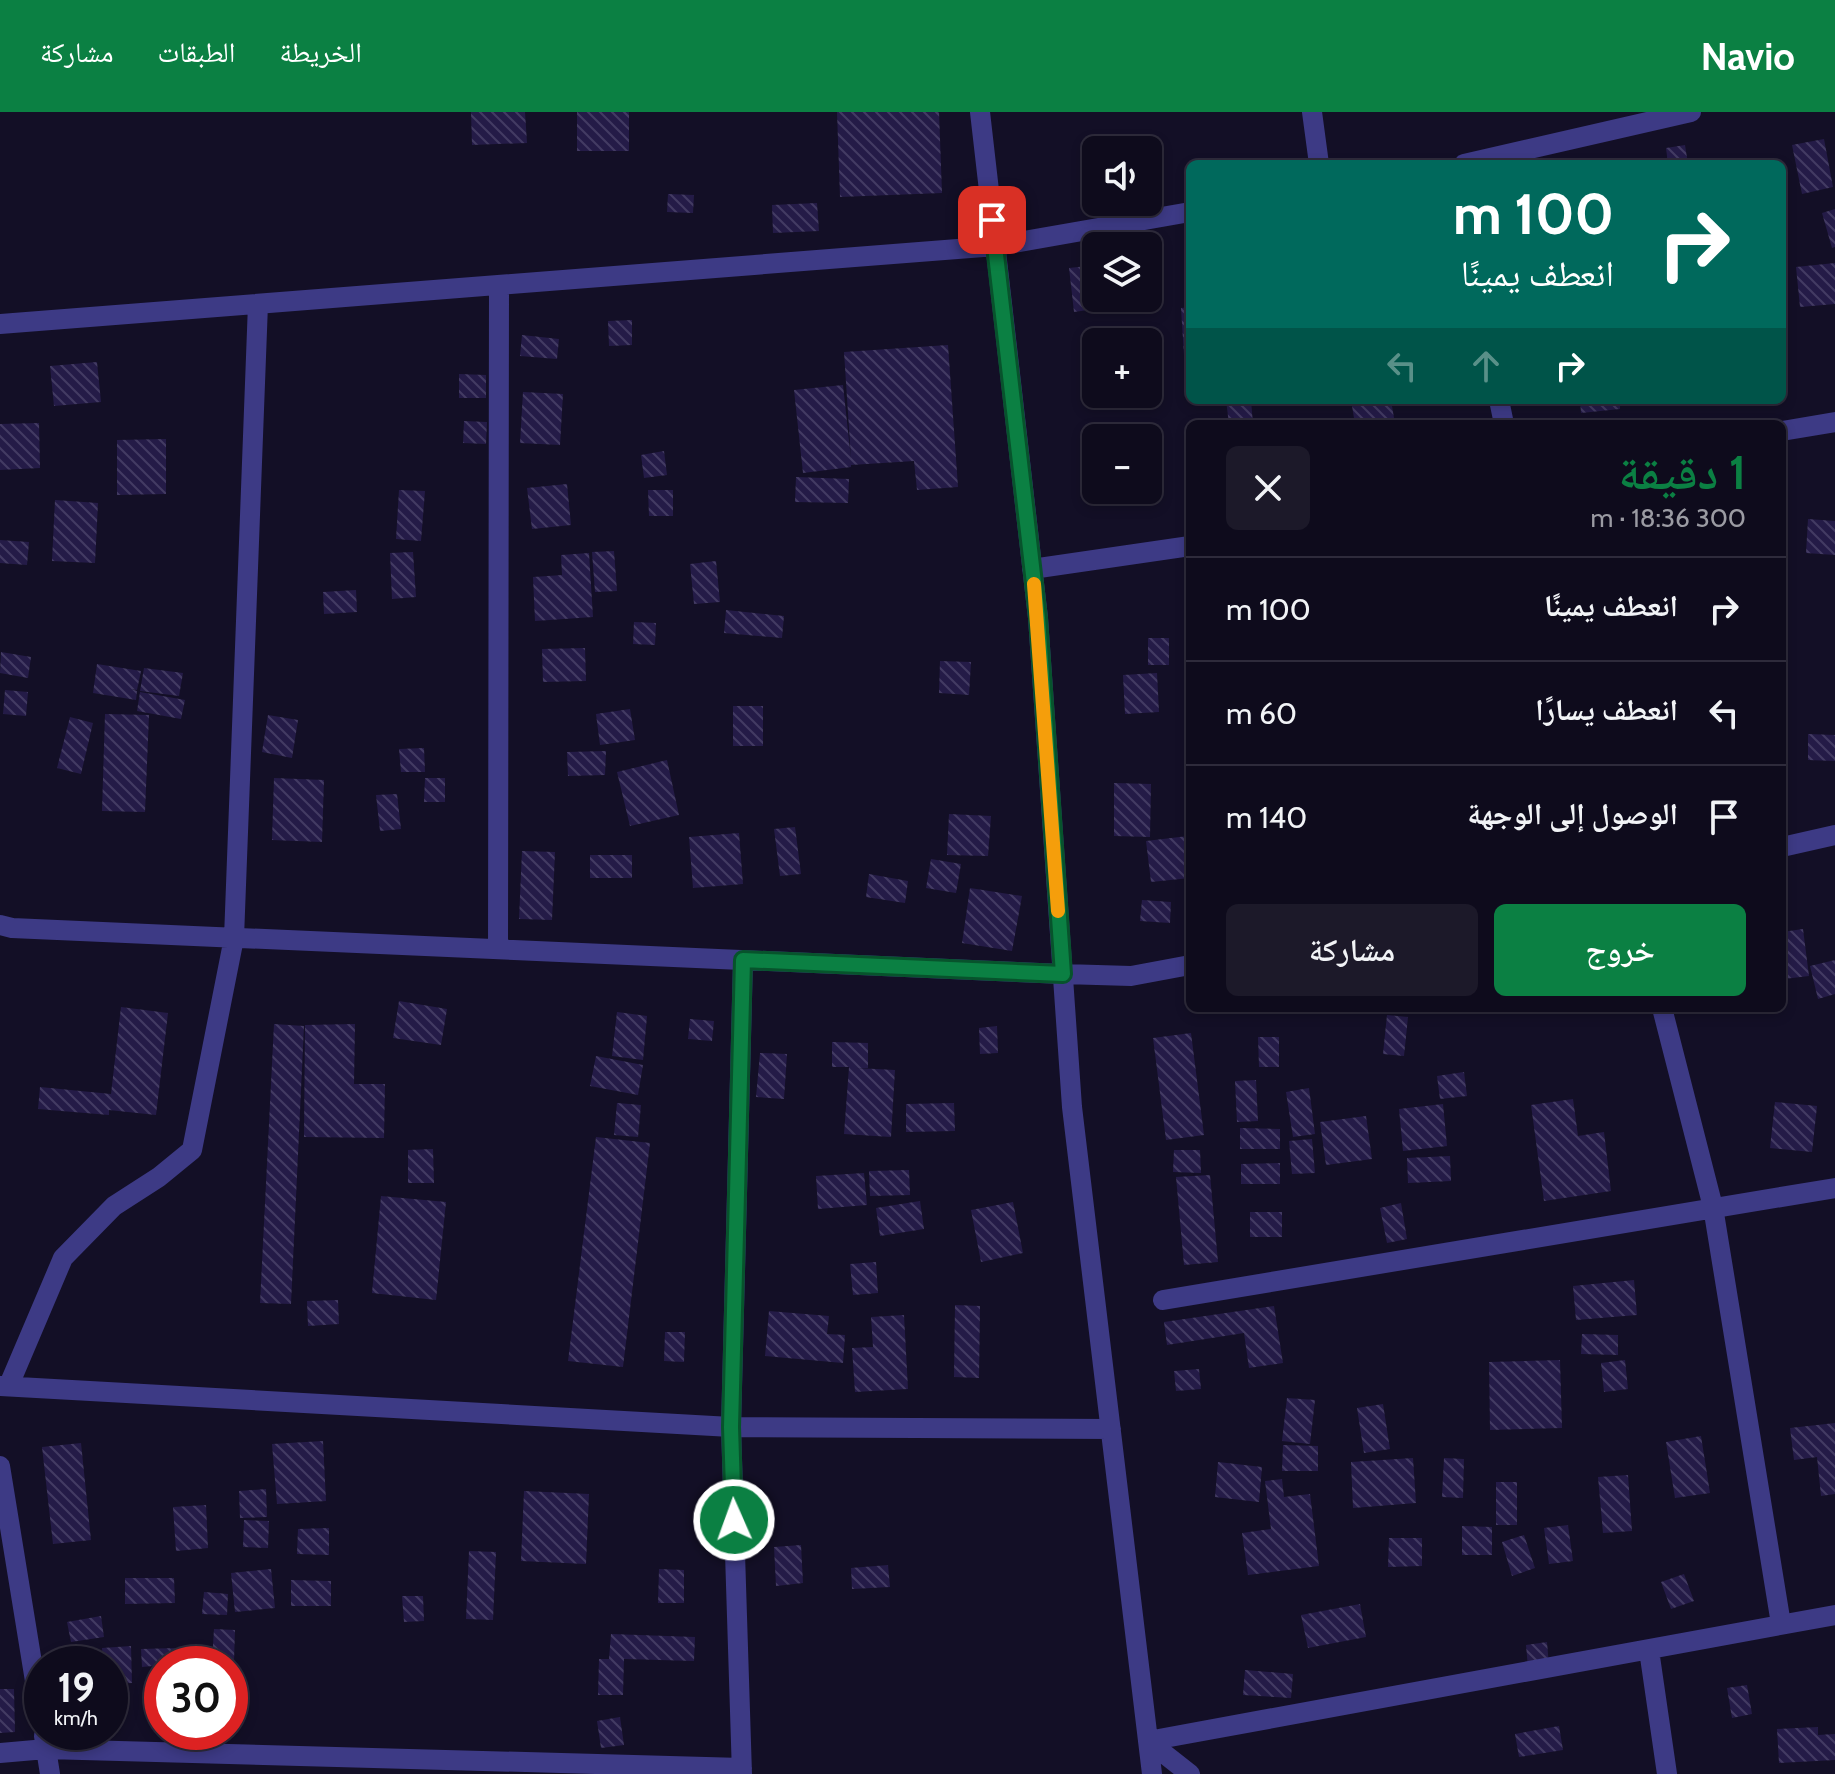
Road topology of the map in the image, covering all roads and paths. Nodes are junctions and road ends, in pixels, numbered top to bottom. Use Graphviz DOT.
graph roads {
  1 [pos="980,112"];
  2 [pos="1312,112"];
  3 [pos="1691,112"];
  4 [pos="1318,160"];
  5 [pos="1481,160"];
  6 [pos="1186,213"];
  7 [pos="996,246"];
  8 [pos="499,285"];
  9 [pos="258,304"];
  10 [pos="0,324"];
  11 [pos="1835,422"];
  12 [pos="1786,430"];
  13 [pos="1186,547"];
  14 [pos="1032,569"];
  15 [pos="1835,835"];
  16 [pos="1786,846"];
  17 [pos="0,925"];
  18 [pos="234,938"];
  19 [pos="498,949"];
  20 [pos="743,960"];
  21 [pos="1186,966"];
  22 [pos="1063,974"];
  23 [pos="1663,1012"];
  24 [pos="1835,1188"];
  25 [pos="1713,1207"];
  26 [pos="1163,1300"];
  27 [pos="5,1386"];
  28 [pos="731,1427"];
  29 [pos="1111,1429"];
  30 [pos="0,1466"];
  31 [pos="1835,1615"];
  32 [pos="1781,1624"];
  33 [pos="29,1646"];
  34 [pos="1649,1650"];
  35 [pos="1148,1741"];
  36 [pos="128,1745"];
  37 [pos="24,1747"];
  38 [pos="46,1750"];
  39 [pos="0,1753"];
  40 [pos="742,1771"];
  41 [pos="50,1774"];
  42 [pos="1152,1774"];
  43 [pos="1190,1774"];
  44 [pos="1667,1774"];
  1 -- 7 [label="street"];
  2 -- 4 [label="street"];
  3 -- 5 [label="street"];
  6 -- 7 [label="street"];
  7 -- 8 [label="street"];
  7 -- 14 [label="street"];
  8 -- 9 [label="street"];
  8 -- 19 [label="street"];
  9 -- 10 [label="street"];
  9 -- 18 [label="street"];
  11 -- 12 [label="street"];
  13 -- 14 [label="street"];
  14 -- 22 [label="street"];
  15 -- 16 [label="street"];
  17 -- 18 [label="street"];
  18 -- 19 [label="street"];
  18 -- 27 [label="street"];
  19 -- 20 [label="street"];
  20 -- 22 [label="street"];
  20 -- 28 [label="street"];
  21 -- 22 [label="street"];
  22 -- 29 [label="street"];
  23 -- 25 [label="street"];
  24 -- 25 [label="street"];
  25 -- 26 [label="street"];
  25 -- 32 [label="street"];
  27 -- 28 [label="street"];
  28 -- 29 [label="street"];
  28 -- 40 [label="street"];
  29 -- 35 [label="street"];
  30 -- 33 [label="street"];
  31 -- 32 [label="street"];
  32 -- 34 [label="street"];
  34 -- 35 [label="street"];
  34 -- 44 [label="street"];
  35 -- 42 [label="street"];
  35 -- 43 [label="street"];
  36 -- 40 [label="street"];
  37 -- 39 [label="street"];
  38 -- 41 [label="street"];
}
